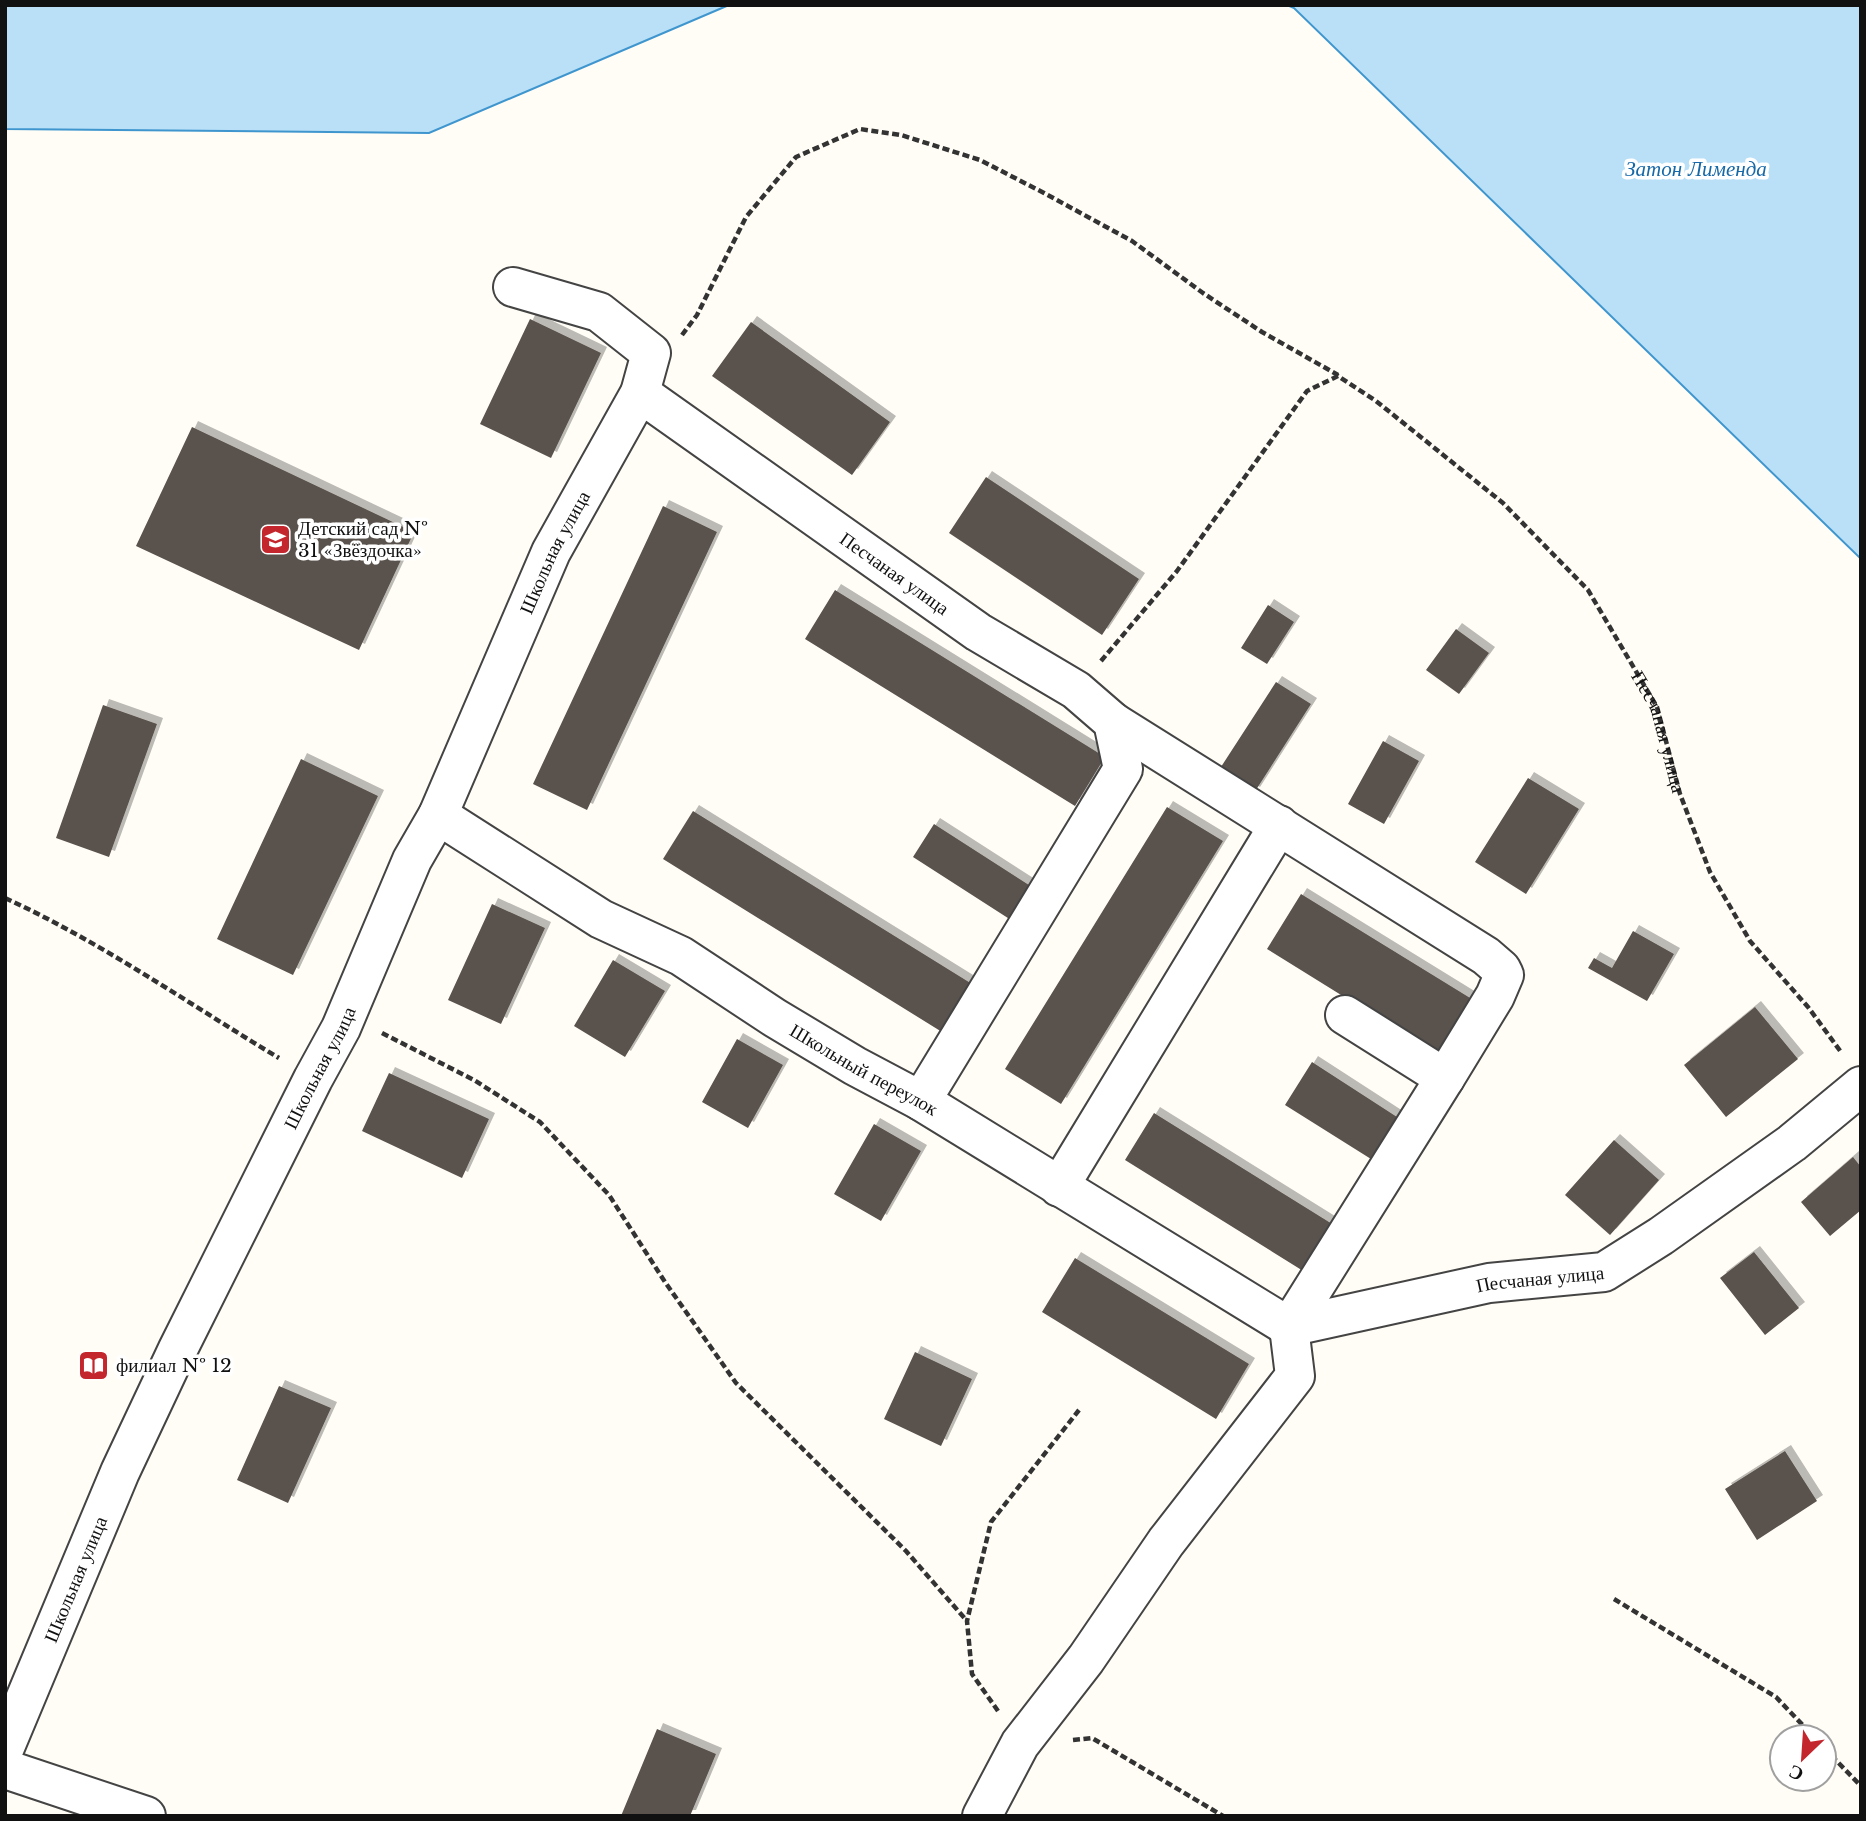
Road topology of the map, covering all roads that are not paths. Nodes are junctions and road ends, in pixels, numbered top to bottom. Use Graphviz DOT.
graph roads {
  1 [pos="513,287"];
  2 [pos="640,393"];
  3 [pos="1113,722"];
  4 [pos="438,815"];
  5 [pos="1279,825"];
  6 [pos="1345,1015"];
  7 [pos="1853,1072"];
  8 [pos="1445,1078"];
  9 [pos="921,1101"];
  10 [pos="1059,1187"];
  11 [pos="1289,1327"];
  12 [pos="5,1747"];
  13 [pos="5,1769"];
  14 [pos="146,1816"];
  15 [pos="982,1816"];
  1 -- 2 [label="street, Школьная улица"];
  2 -- 3 [label="street, Песчаная улица"];
  2 -- 4 [label="street, Школьная улица"];
  3 -- 5 [label="street, Песчаная улица"];
  3 -- 9 [label="street"];
  4 -- 9 [label="street, Школьный переулок"];
  4 -- 12 [label="street, Школьная улица"];
  5 -- 8 [label="street, Песчаная улица"];
  5 -- 10 [label="street"];
  6 -- 8 [label="street"];
  7 -- 11 [label="street, Песчаная улица"];
  8 -- 11 [label="street"];
  9 -- 10 [label="street, Школьный переулок"];
  10 -- 11 [label="street, Школьный переулок"];
  11 -- 15 [label="street"];
  13 -- 14 [label="street"];
}
